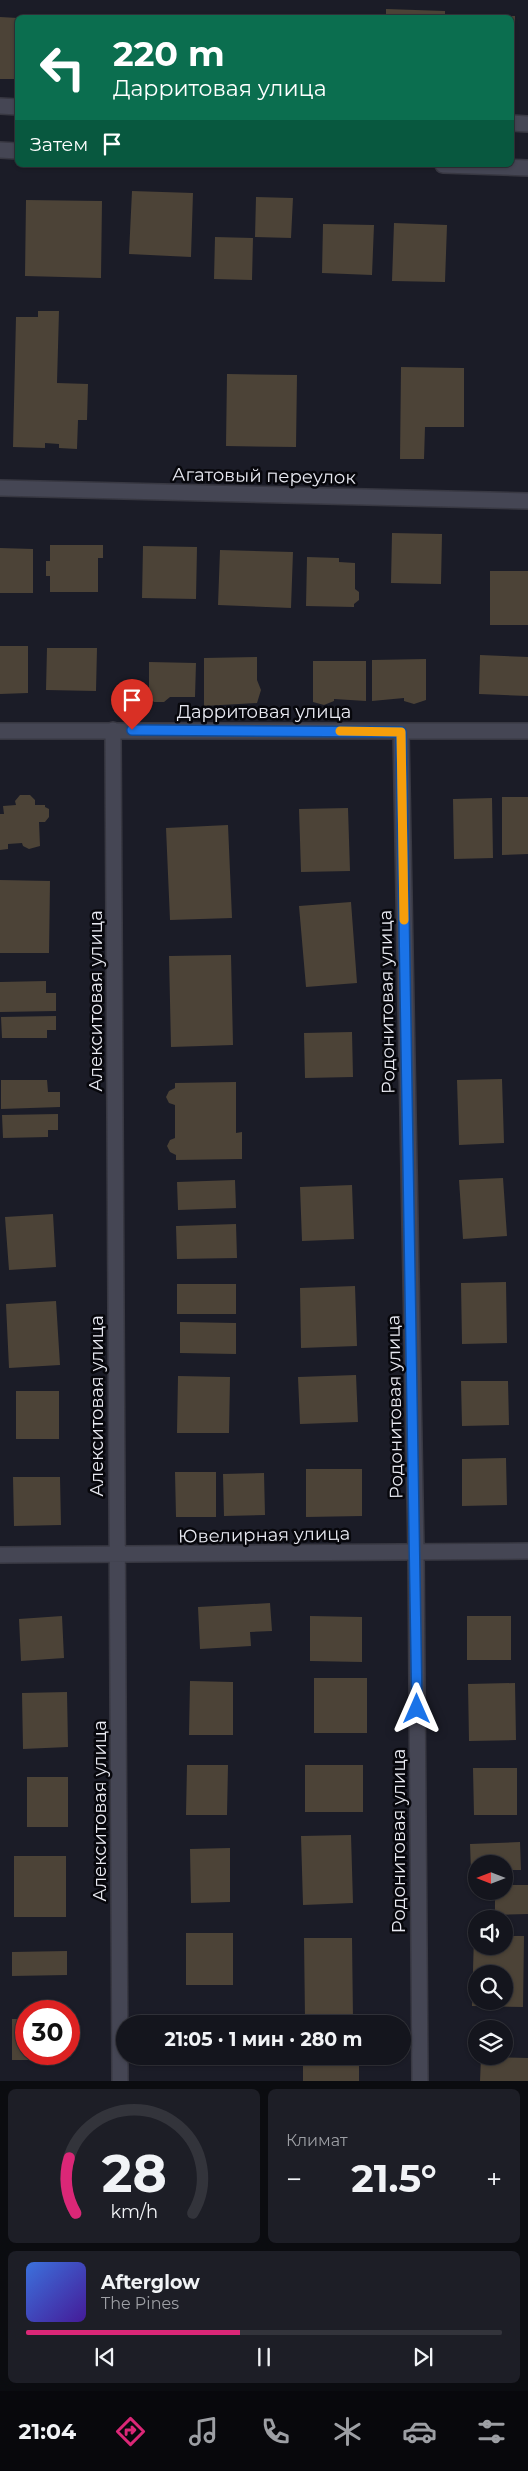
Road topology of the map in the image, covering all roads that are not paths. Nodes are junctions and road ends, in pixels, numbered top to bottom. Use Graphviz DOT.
graph roads {
  1 [pos="0,106"];
  2 [pos="15,107"];
  3 [pos="514,123"];
  4 [pos="528,124"];
  5 [pos="0,150"];
  6 [pos="15,151"];
  7 [pos="500,167"];
  8 [pos="528,168"];
  9 [pos="0,488"];
  10 [pos="528,501"];
  11 [pos="0,730"];
  12 [pos="113,730"];
  13 [pos="528,731"];
  14 [pos="401,732"];
  15 [pos="528,1551"];
  16 [pos="416,1552"];
  17 [pos="0,1555"];
  18 [pos="117,1555"];
  19 [pos="120,2081"];
  20 [pos="420,2081"];
  1 -- 2 [label="street"];
  3 -- 4 [label="street"];
  5 -- 6 [label="street"];
  7 -- 8 [label="street"];
  9 -- 10 [label="street, Агатовый переулок"];
  11 -- 12 [label="street, Дарритовая улица"];
  12 -- 14 [label="street, Дарритовая улица"];
  12 -- 18 [label="street, Алекситовая улица"];
  13 -- 14 [label="street, Дарритовая улица"];
  14 -- 16 [label="street, Родонитовая улица"];
  15 -- 16 [label="street, Ювелирная улица"];
  16 -- 18 [label="street, Ювелирная улица"];
  16 -- 20 [label="street, Родонитовая улица"];
  17 -- 18 [label="street, Ювелирная улица"];
  18 -- 19 [label="street, Алекситовая улица"];
}
